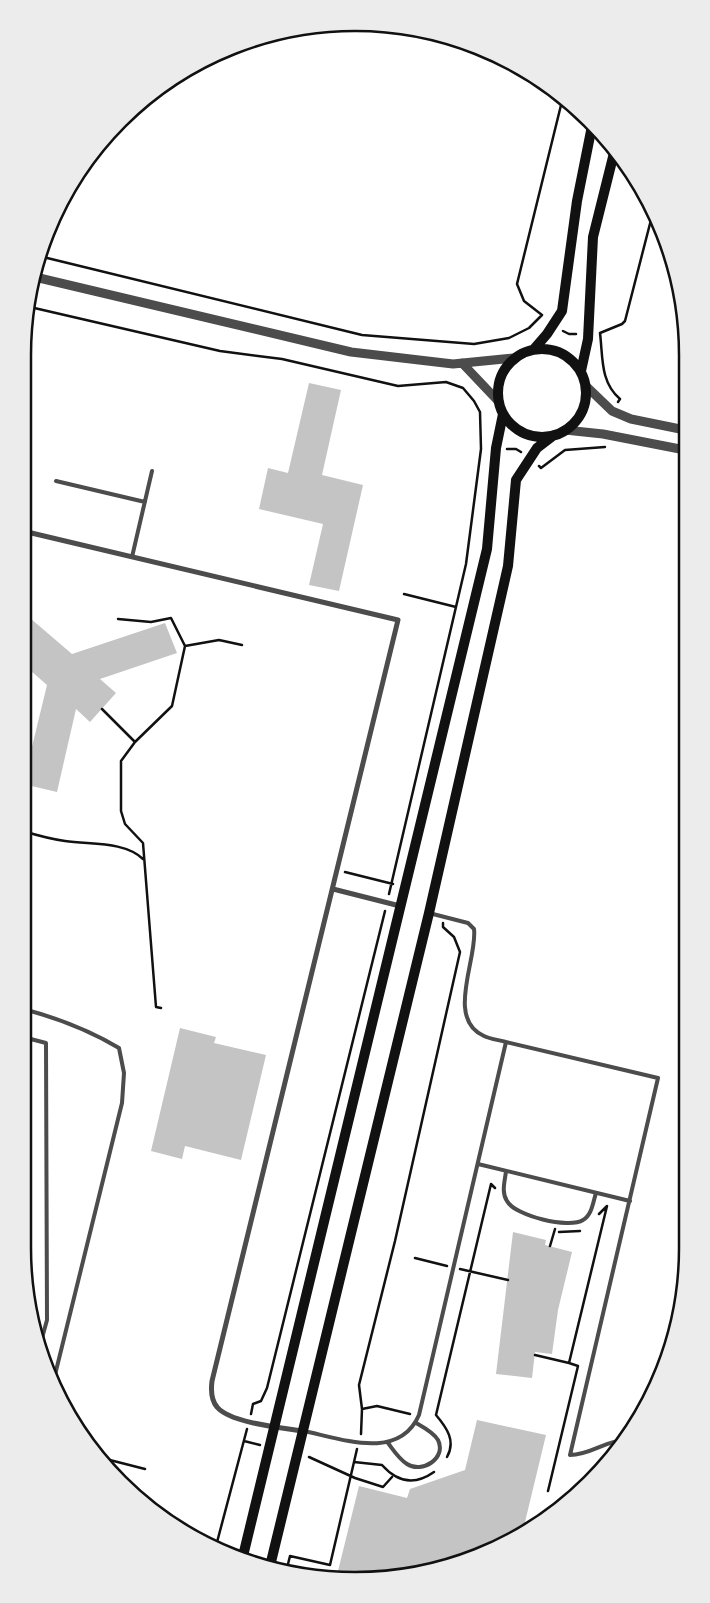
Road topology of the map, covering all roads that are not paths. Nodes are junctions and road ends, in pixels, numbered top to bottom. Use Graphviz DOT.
graph roads {
  1 [pos="591,133"];
  2 [pos="613,159"];
  3 [pos="40,278"];
  4 [pos="534,349"];
  5 [pos="514,358"];
  6 [pos="462,363"];
  7 [pos="581,371"];
  8 [pos="586,386"];
  9 [pos="499,402"];
  10 [pos="503,414"];
  11 [pos="679,429"];
  12 [pos="564,430"];
  13 [pos="554,435"];
  14 [pos="679,449"];
  15 [pos="152,471"];
  16 [pos="56,481"];
  17 [pos="145,502"];
  18 [pos="31,532"];
  19 [pos="132,557"];
  20 [pos="333,889"];
  21 [pos="401,907"];
  22 [pos="429,913"];
  23 [pos="31,1011"];
  24 [pos="31,1039"];
  25 [pos="506,1042"];
  26 [pos="478,1164"];
  27 [pos="506,1171"];
  28 [pos="596,1193"];
  29 [pos="630,1201"];
  30 [pos="43,1334"];
  31 [pos="56,1372"];
  32 [pos="416,1423"];
  33 [pos="274,1427"];
  34 [pos="303,1431"];
  35 [pos="615,1441"];
  36 [pos="388,1443"];
  37 [pos="244,1552"];
  38 [pos="271,1561"];
  1 -- 4 [label="main road"];
  2 -- 7 [label="main road"];
  3 -- 6 [label="street"];
  4 -- 5 [label="main road"];
  4 -- 7 [label="main road"];
  5 -- 6 [label="street"];
  5 -- 9 [label="main road"];
  6 -- 9 [label="street"];
  7 -- 8 [label="main road"];
  8 -- 11 [label="street"];
  8 -- 12 [label="main road"];
  9 -- 10 [label="main road"];
  10 -- 13 [label="main road"];
  10 -- 21 [label="main road"];
  12 -- 13 [label="main road"];
  12 -- 14 [label="street"];
  13 -- 22 [label="main road"];
  15 -- 17 [label="lane"];
  16 -- 17 [label="lane"];
  17 -- 19 [label="lane"];
  18 -- 19 [label="street"];
  19 -- 20 [label="street"];
  20 -- 21 [label="street"];
  20 -- 33 [label="street"];
  21 -- 33 [label="main road"];
  22 -- 25 [label="lane"];
  22 -- 34 [label="main road"];
  23 -- 31 [label="lane"];
  24 -- 30 [label="lane"];
  25 -- 26 [label="lane"];
  25 -- 29 [label="lane"];
  26 -- 27 [label="lane"];
  26 -- 32 [label="lane"];
  27 -- 28 [label="lane"];
  27 -- 28 [label="lane"];
  28 -- 29 [label="lane"];
  29 -- 35 [label="lane"];
  32 -- 36 [label="lane"];
  32 -- 36 [label="lane"];
  33 -- 34 [label="street"];
  33 -- 37 [label="main road"];
  34 -- 36 [label="lane"];
  34 -- 38 [label="main road"];
}
